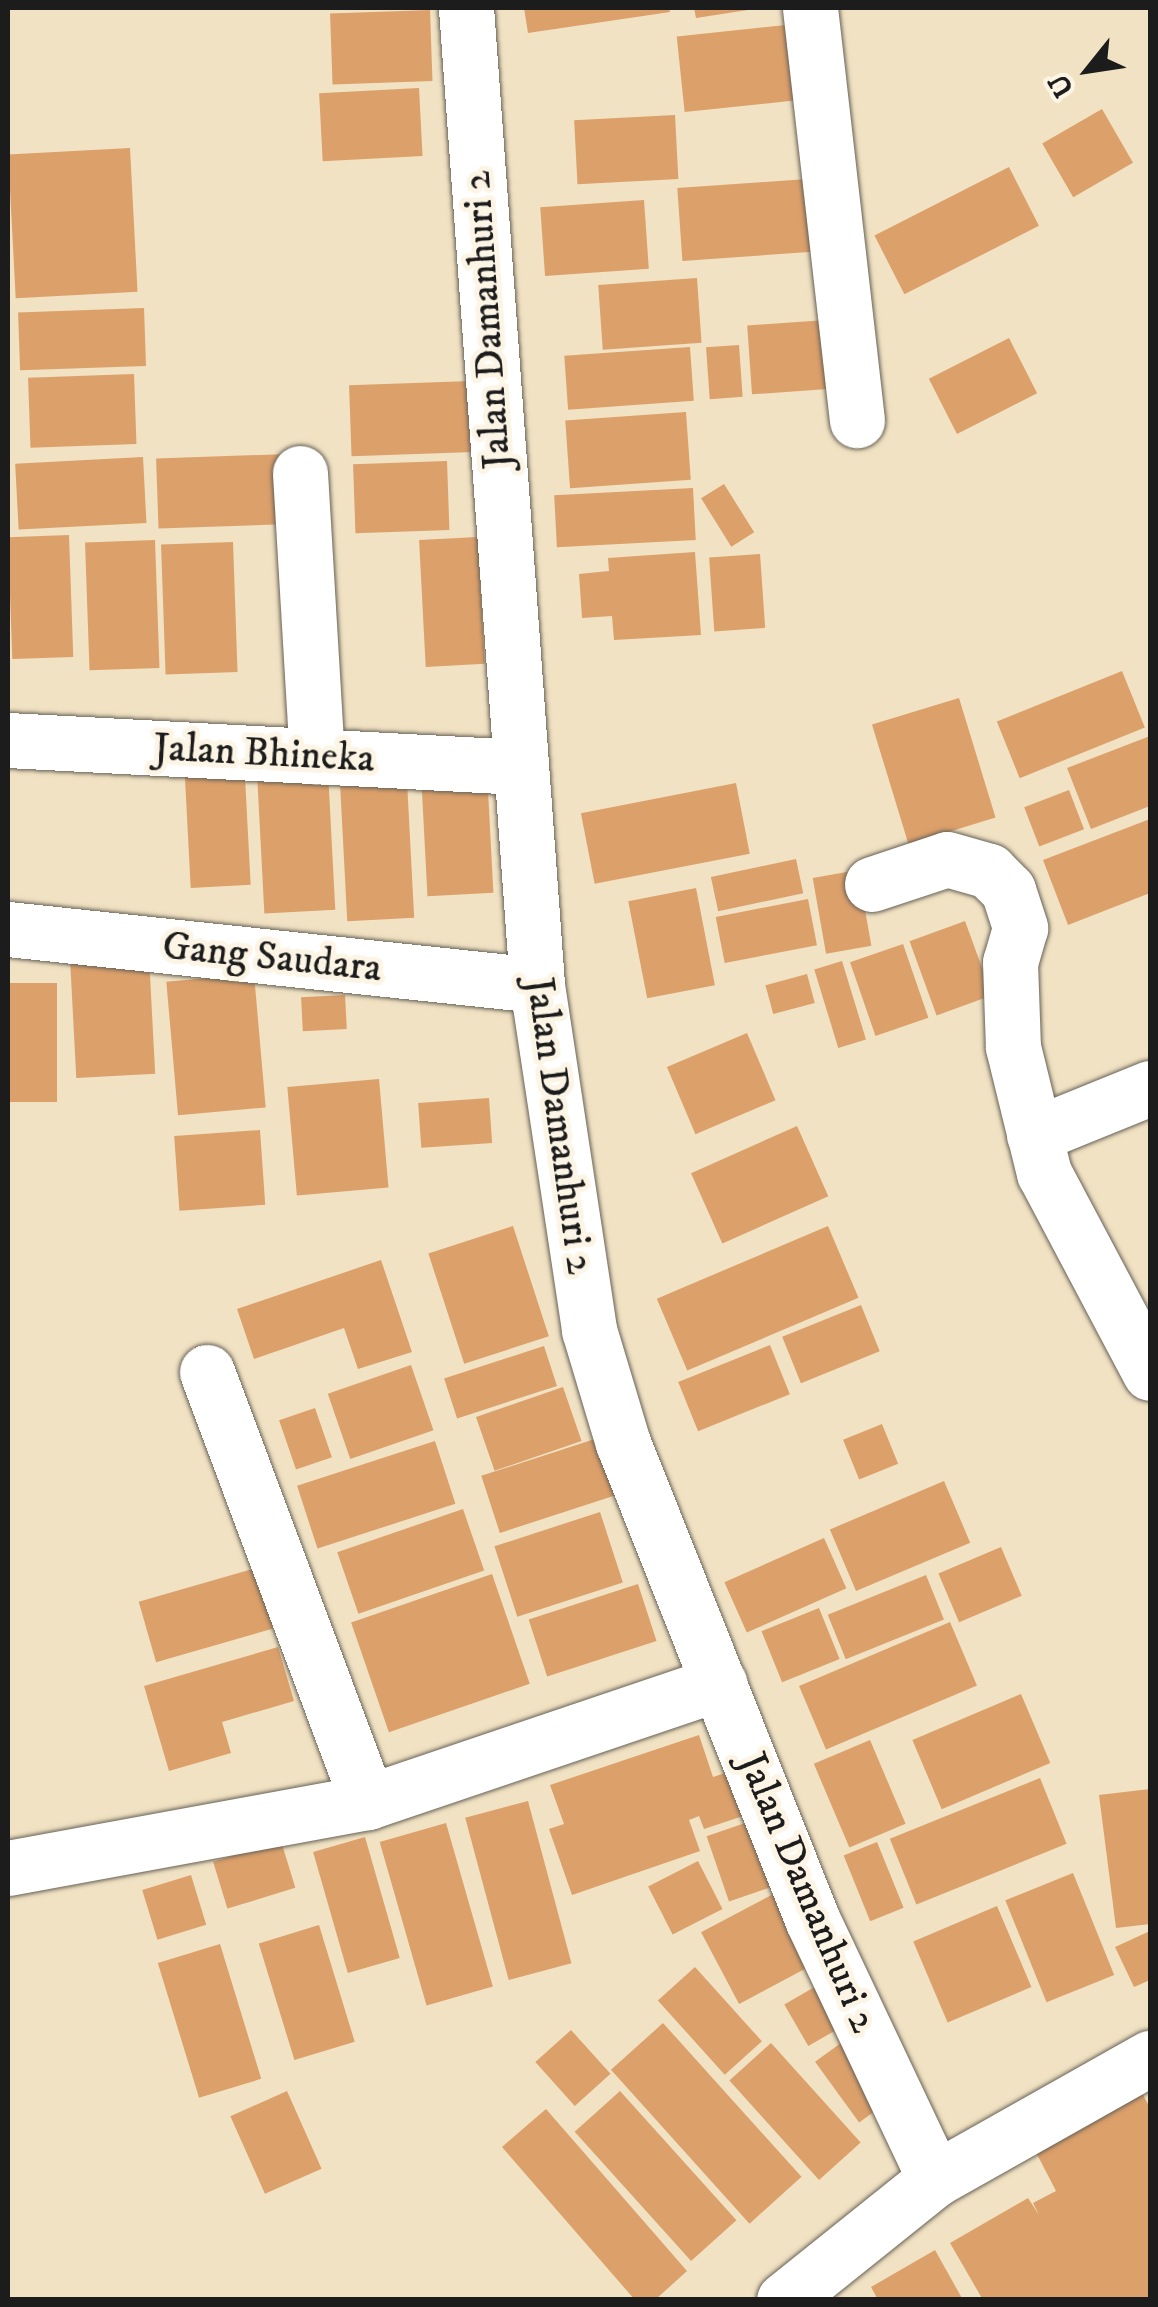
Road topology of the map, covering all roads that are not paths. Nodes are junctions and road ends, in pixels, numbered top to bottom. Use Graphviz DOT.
graph roads {
  1 [pos="466,8"];
  2 [pos="810,8"];
  3 [pos="857,420"];
  4 [pos="300,473"];
  5 [pos="8,740"];
  6 [pos="316,756"];
  7 [pos="520,767"];
  8 [pos="872,884"];
  9 [pos="8,930"];
  10 [pos="536,985"];
  11 [pos="1150,1088"];
  12 [pos="1034,1135"];
  13 [pos="207,1372"];
  14 [pos="1150,1373"];
  15 [pos="719,1683"];
  16 [pos="368,1802"];
  17 [pos="8,1868"];
  18 [pos="1148,2066"];
  19 [pos="935,2179"];
  20 [pos="784,2300"];
  1 -- 7 [label="street, Jalan Damanhuri 2"];
  2 -- 3 [label="street"];
  4 -- 6 [label="street"];
  5 -- 6 [label="street, Jalan Bhineka"];
  6 -- 7 [label="street, Jalan Bhineka"];
  7 -- 10 [label="street, Jalan Damanhuri 2"];
  8 -- 12 [label="street"];
  9 -- 10 [label="street, Gang Saudara"];
  10 -- 15 [label="street, Jalan Damanhuri 2"];
  11 -- 12 [label="street"];
  12 -- 14 [label="street"];
  13 -- 16 [label="street"];
  15 -- 16 [label="street"];
  15 -- 19 [label="street, Jalan Damanhuri 2"];
  16 -- 17 [label="street"];
  18 -- 19 [label="street"];
  19 -- 20 [label="street"];
}
